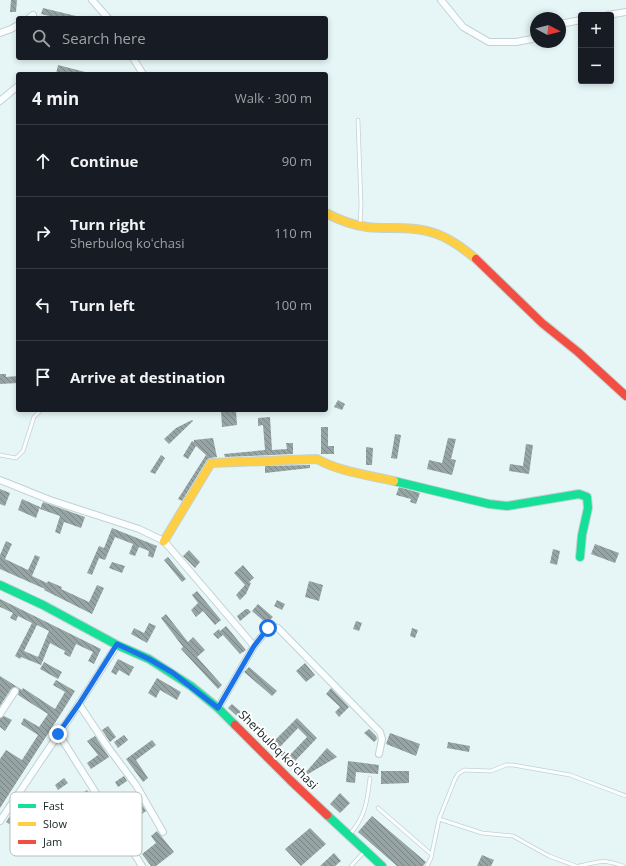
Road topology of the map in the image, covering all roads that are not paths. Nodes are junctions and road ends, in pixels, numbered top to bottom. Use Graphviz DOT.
graph roads {
  1 [pos="92,0"];
  2 [pos="441,0"];
  3 [pos="626,12"];
  4 [pos="614,14"];
  5 [pos="106,16"];
  6 [pos="578,21"];
  7 [pos="566,23"];
  8 [pos="16,26"];
  9 [pos="0,32"];
  10 [pos="530,39"];
  11 [pos="134,60"];
  12 [pos="142,72"];
  13 [pos="16,88"];
  14 [pos="0,101"];
  15 [pos="358,120"];
  16 [pos="328,215"];
  17 [pos="360,225"];
  18 [pos="626,396"];
  19 [pos="39,412"];
  20 [pos="0,455"];
  21 [pos="0,480"];
  22 [pos="164,542"];
  23 [pos="580,557"];
  24 [pos="0,585"];
  25 [pos="117,644"];
  26 [pos="254,646"];
  27 [pos="15,691"];
  28 [pos="79,704"];
  29 [pos="218,708"];
  30 [pos="0,714"];
  31 [pos="58,734"];
  32 [pos="379,754"];
  33 [pos="370,778"];
  34 [pos="19,792"];
  35 [pos="95,792"];
  36 [pos="140,792"];
  37 [pos="142,795"];
  38 [pos="626,796"];
  39 [pos="10,806"];
  40 [pos="0,808"];
  41 [pos="378,808"];
  42 [pos="6,812"];
  43 [pos="439,819"];
  44 [pos="0,821"];
  45 [pos="163,832"];
  46 [pos="349,835"];
  47 [pos="365,850"];
  48 [pos="431,854"];
  49 [pos="136,856"];
  50 [pos="142,866"];
  51 [pos="351,866"];
  52 [pos="382,866"];
  53 [pos="427,866"];
  54 [pos="578,866"];
  55 [pos="623,866"];
  1 -- 5 [label="street"];
  2 -- 10 [label="street"];
  3 -- 4 [label="street"];
  6 -- 7 [label="street"];
  8 -- 9 [label="street"];
  11 -- 12 [label="street"];
  13 -- 14 [label="street"];
  15 -- 17 [label="lane"];
  16 -- 17 [label="street"];
  17 -- 18 [label="street"];
  19 -- 20 [label="lane"];
  21 -- 22 [label="street"];
  22 -- 23 [label="street"];
  22 -- 26 [label="street"];
  24 -- 25 [label="street, Sherbuloq koʻchasi"];
  25 -- 28 [label="street"];
  25 -- 29 [label="street, Sherbuloq koʻchasi"];
  26 -- 29 [label="street"];
  26 -- 32 [label="street"];
  27 -- 30 [label="street"];
  28 -- 31 [label="street"];
  28 -- 36 [label="street"];
  29 -- 46 [label="street, Sherbuloq koʻchasi"];
  31 -- 34 [label="street"];
  31 -- 35 [label="street"];
  33 -- 46 [label="lane"];
  37 -- 45 [label="street"];
  38 -- 43 [label="lane"];
  39 -- 42 [label="street"];
  40 -- 42 [label="street"];
  41 -- 48 [label="lane"];
  42 -- 44 [label="street"];
  43 -- 48 [label="lane"];
  43 -- 54 [label="lane"];
  46 -- 47 [label="street, Sherbuloq koʻchasi"];
  47 -- 51 [label="lane"];
  47 -- 52 [label="street, Sherbuloq koʻchasi"];
  48 -- 53 [label="lane"];
  49 -- 50 [label="street"];
  54 -- 55 [label="lane"];
}
